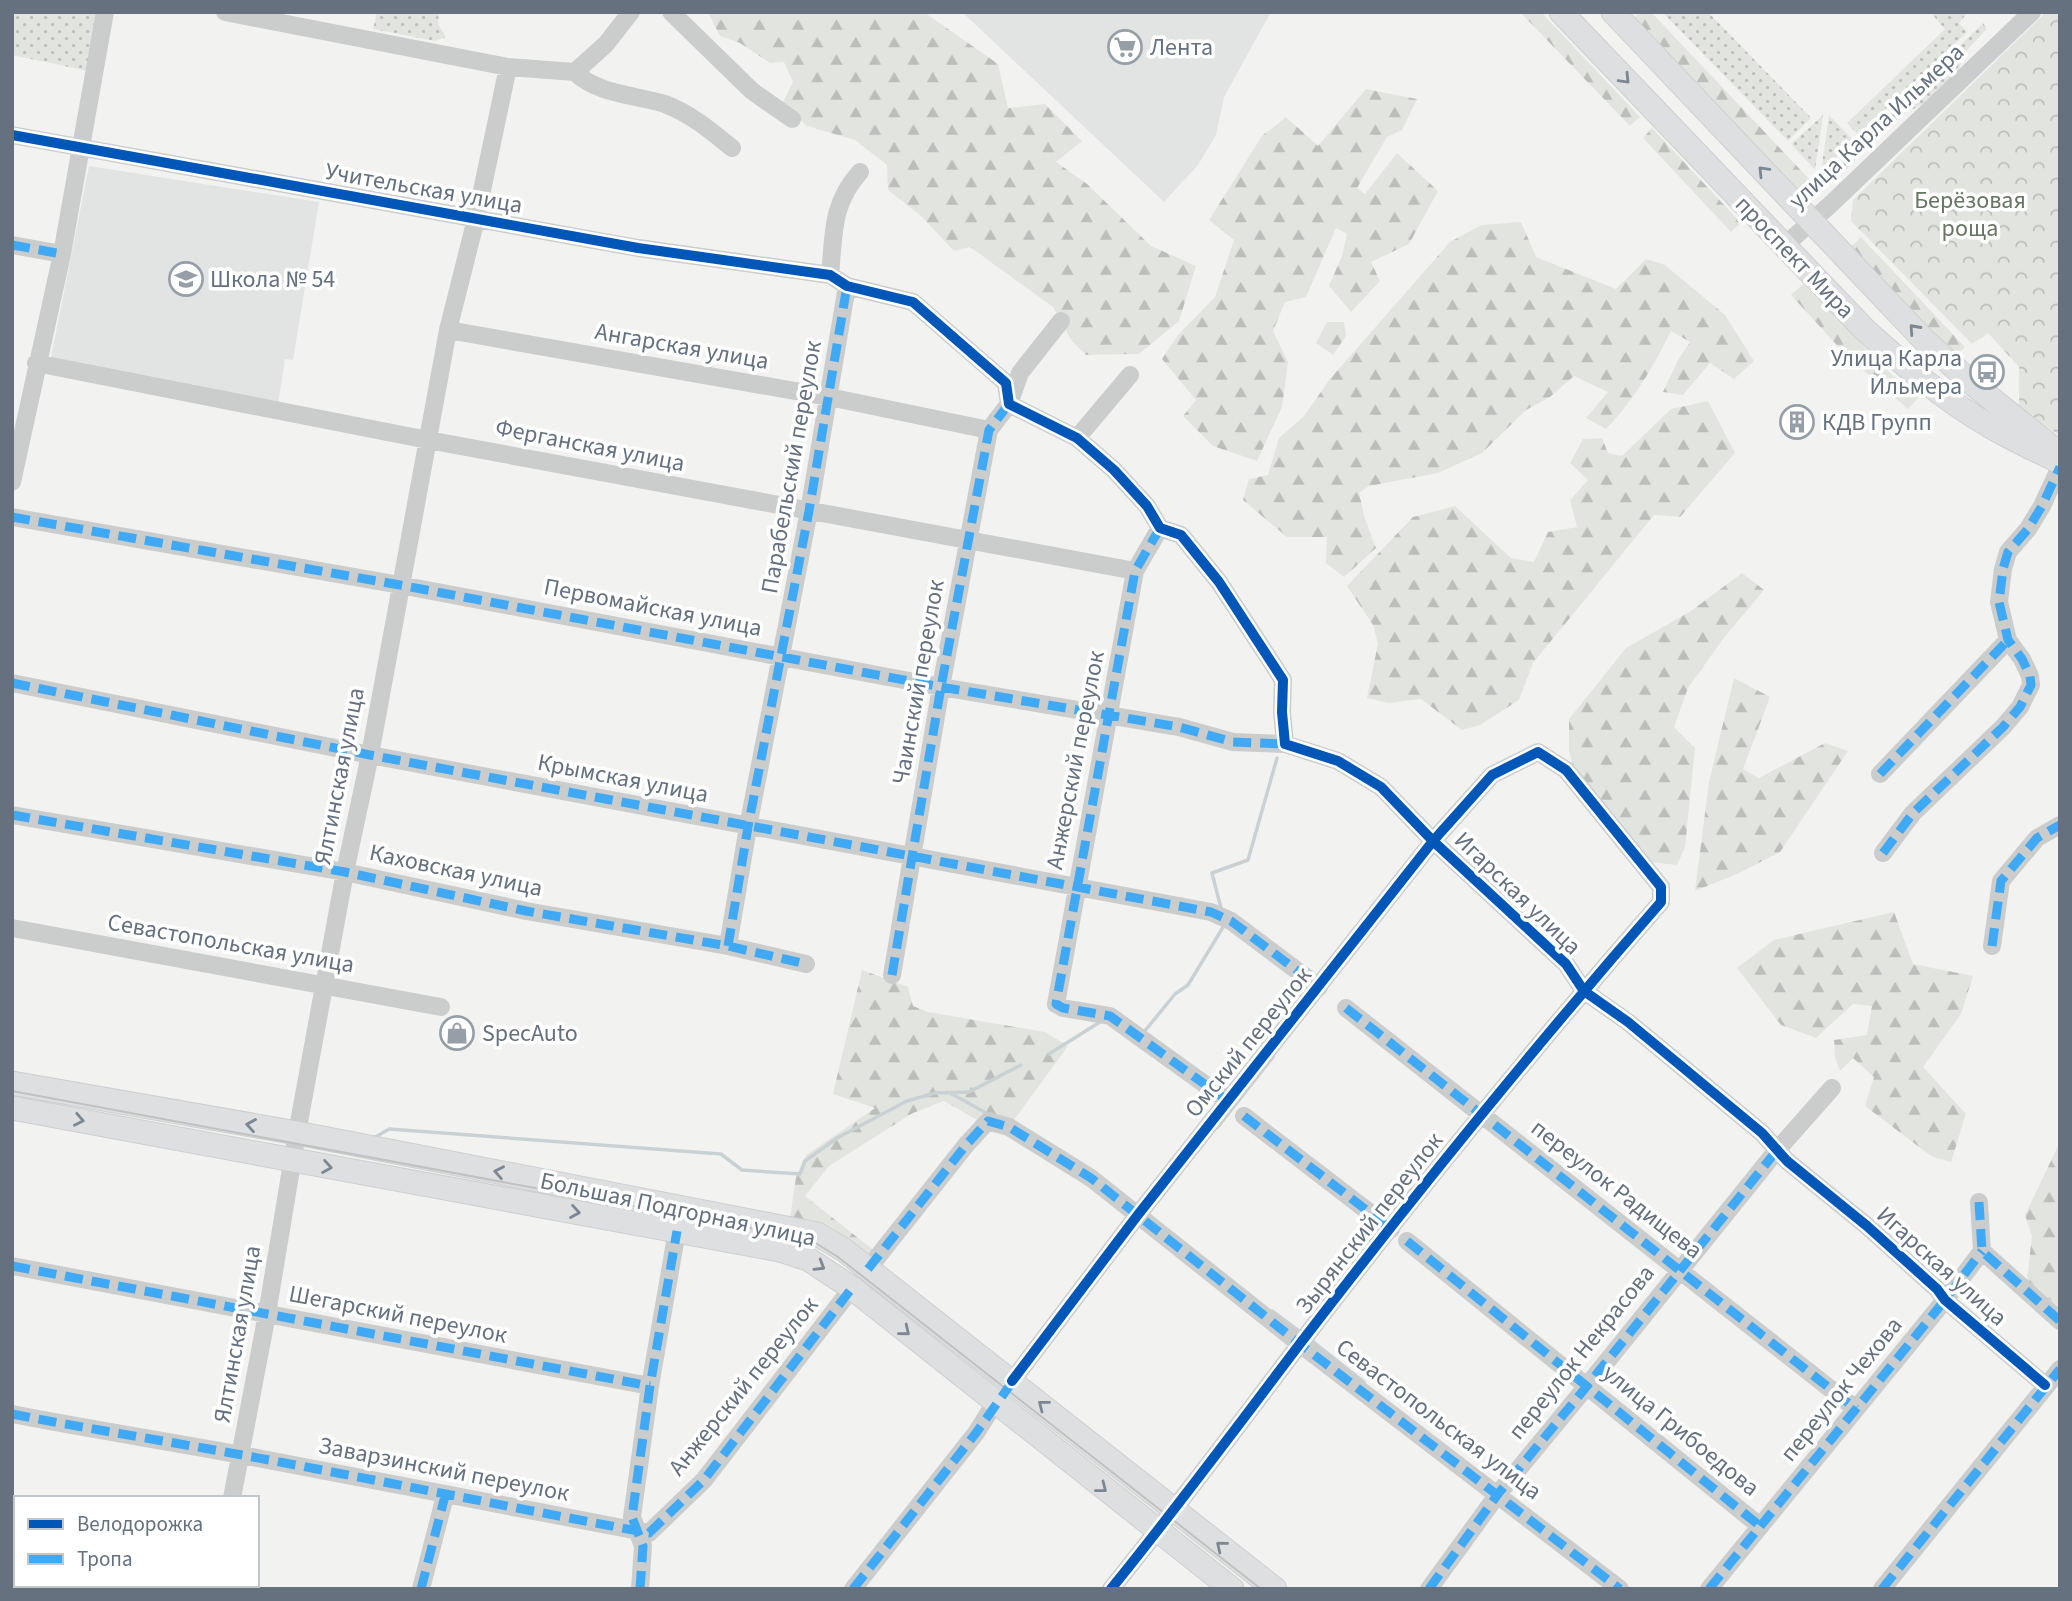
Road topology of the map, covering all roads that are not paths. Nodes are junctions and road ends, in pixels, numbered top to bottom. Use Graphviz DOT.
graph roads {
  1 [pos="105,12"];
  2 [pos="225,12"];
  3 [pos="631,12"];
  4 [pos="671,12"];
  5 [pos="1561,12"];
  6 [pos="2032,12"];
  7 [pos="1617,17"];
  8 [pos="1594,48"];
  9 [pos="508,67"];
  10 [pos="575,72"];
  11 [pos="792,119"];
  12 [pos="12,135"];
  13 [pos="732,148"];
  14 [pos="81,149"];
  15 [pos="860,172"];
  16 [pos="476,219"];
  17 [pos="1810,220"];
  18 [pos="12,244"];
  19 [pos="1784,246"];
  20 [pos="62,254"];
  21 [pos="830,275"];
  22 [pos="847,286"];
  23 [pos="1061,321"];
  24 [pos="448,330"];
  25 [pos="36,363"];
  26 [pos="1130,375"];
  27 [pos="829,397"];
  28 [pos="1009,404"];
  29 [pos="989,430"];
  30 [pos="1077,438"];
  31 [pos="428,440"];
  32 [pos="2060,454"];
  33 [pos="2060,464"];
  34 [pos="12,482"];
  35 [pos="809,511"];
  36 [pos="12,517"];
  37 [pos="1160,528"];
  38 [pos="968,541"];
  39 [pos="1135,572"];
  40 [pos="400,585"];
  41 [pos="2008,640"];
  42 [pos="783,656"];
  43 [pos="12,683"];
  44 [pos="941,687"];
  45 [pos="1109,716"];
  46 [pos="1284,744"];
  47 [pos="370,755"];
  48 [pos="1880,774"];
  49 [pos="12,815"];
  50 [pos="2060,825"];
  51 [pos="748,827"];
  52 [pos="1433,841"];
  53 [pos="1883,853"];
  54 [pos="912,857"];
  55 [pos="345,872"];
  56 [pos="1661,887"];
  57 [pos="1076,888"];
  58 [pos="12,928"];
  59 [pos="728,946"];
  60 [pos="1992,946"];
  61 [pos="806,964"];
  62 [pos="892,975"];
  63 [pos="325,985"];
  64 [pos="1319,987"];
  65 [pos="1584,990"];
  66 [pos="440,1007"];
  67 [pos="1346,1008"];
  68 [pos="12,1083"];
  69 [pos="1832,1088"];
  70 [pos="1228,1101"];
  71 [pos="12,1108"];
  72 [pos="1482,1114"];
  73 [pos="1244,1116"];
  74 [pos="297,1133"];
  75 [pos="1777,1149"];
  76 [pos="292,1161"];
  77 [pos="1979,1202"];
  78 [pos="1137,1216"];
  79 [pos="1391,1229"];
  80 [pos="677,1231"];
  81 [pos="1407,1241"];
  82 [pos="1982,1251"];
  83 [pos="12,1266"];
  84 [pos="868,1269"];
  85 [pos="1679,1269"];
  86 [pos="852,1288"];
  87 [pos="1945,1300"];
  88 [pos="267,1314"];
  89 [pos="2060,1321"];
  90 [pos="1300,1344"];
  91 [pos="2060,1369"];
  92 [pos="1012,1381"];
  93 [pos="2045,1385"];
  94 [pos="650,1386"];
  95 [pos="1587,1386"];
  96 [pos="995,1403"];
  97 [pos="1856,1409"];
  98 [pos="12,1415"];
  99 [pos="241,1455"];
  100 [pos="1498,1494"];
  101 [pos="232,1496"];
  102 [pos="445,1496"];
  103 [pos="1175,1509"];
  104 [pos="1760,1526"];
  105 [pos="638,1531"];
  106 [pos="1158,1531"];
  107 [pos="421,1589"];
  108 [pos="640,1589"];
  109 [pos="853,1589"];
  110 [pos="1111,1589"];
  111 [pos="1232,1589"];
  112 [pos="1275,1589"];
  113 [pos="1429,1589"];
  114 [pos="1620,1589"];
  115 [pos="1709,1589"];
  116 [pos="1882,1589"];
  1 -- 14 [label="street"];
  2 -- 9 [label="street"];
  3 -- 10 [label="street"];
  4 -- 11 [label="street"];
  5 -- 8 [label="main road, проспект Мира"];
  6 -- 17 [label="street, улица Карла Ильмера"];
  7 -- 8 [label="main road"];
  17 -- 7 [label="main road, проспект Мира, one-way"];
  8 -- 19 [label="main road, проспект Мира, one-way"];
  9 -- 10 [label="street"];
  9 -- 16 [label="street, Ялтинская улица"];
  10 -- 13 [label="street"];
  12 -- 14 [label="street, Учительская улица"];
  14 -- 16 [label="street, Учительская улица"];
  14 -- 20 [label="street"];
  15 -- 21 [label="street"];
  16 -- 21 [label="street, Учительская улица"];
  16 -- 24 [label="street, Ялтинская улица"];
  17 -- 19 [label="street, улица Карла Ильмера"];
  32 -- 17 [label="main road, проспект Мира, one-way"];
  18 -- 20 [label="street"];
  19 -- 33 [label="main road, проспект Мира"];
  20 -- 25 [label="street"];
  21 -- 22 [label="street"];
  22 -- 27 [label="street, Парабельский переулок"];
  22 -- 28 [label="street"];
  23 -- 28 [label="street, Чаинский переулок"];
  24 -- 27 [label="street, Ангарская улица"];
  24 -- 31 [label="street, Ялтинская улица"];
  25 -- 31 [label="street, Ферганская улица"];
  25 -- 34 [label="street"];
  26 -- 30 [label="street"];
  27 -- 29 [label="street, Ангарская улица"];
  27 -- 35 [label="street, Парабельский переулок"];
  28 -- 29 [label="street, Чаинский переулок"];
  28 -- 30 [label="street"];
  29 -- 38 [label="street, Чаинский переулок"];
  30 -- 37 [label="street"];
  31 -- 35 [label="street, Ферганская улица"];
  31 -- 40 [label="street, Ялтинская улица"];
  33 -- 41 [label="street"];
  35 -- 38 [label="street, Ферганская улица"];
  35 -- 42 [label="street, Парабельский переулок"];
  36 -- 40 [label="street, Первомайская улица"];
  37 -- 39 [label="street, Анжерский переулок"];
  37 -- 46 [label="street"];
  38 -- 39 [label="street, Ферганская улица"];
  38 -- 44 [label="street, Чаинский переулок"];
  39 -- 45 [label="street, Анжерский переулок"];
  40 -- 42 [label="street, Первомайская улица"];
  40 -- 47 [label="street, Ялтинская улица"];
  41 -- 48 [label="street"];
  41 -- 53 [label="street"];
  42 -- 44 [label="street, Первомайская улица"];
  42 -- 51 [label="street, Парабельский переулок"];
  43 -- 47 [label="street, Крымская улица"];
  44 -- 45 [label="street, Первомайская улица"];
  44 -- 54 [label="street, Чаинский переулок"];
  45 -- 46 [label="street, Первомайская улица"];
  45 -- 57 [label="street, Анжерский переулок"];
  46 -- 52 [label="street, Игарская улица"];
  47 -- 51 [label="street, Крымская улица"];
  47 -- 55 [label="street, Ялтинская улица"];
  49 -- 55 [label="street, Каховская улица"];
  50 -- 60 [label="street"];
  51 -- 54 [label="street, Крымская улица"];
  51 -- 59 [label="street, Парабельский переулок"];
  52 -- 56 [label="street, Омский переулок"];
  52 -- 64 [label="street, Омский переулок"];
  52 -- 65 [label="street, Игарская улица"];
  54 -- 57 [label="street, Крымская улица"];
  54 -- 62 [label="street, Чаинский переулок"];
  55 -- 59 [label="street, Каховская улица"];
  55 -- 63 [label="street, Ялтинская улица"];
  56 -- 65 [label="street, Зырянский переулок"];
  57 -- 64 [label="street, Крымская улица"];
  57 -- 70 [label="street, Анжерский переулок"];
  58 -- 63 [label="street, Севастопольская улица"];
  59 -- 61 [label="street, Каховская улица"];
  63 -- 66 [label="street, Севастопольская улица"];
  63 -- 74 [label="street, Ялтинская улица"];
  64 -- 70 [label="street, Омский переулок"];
  65 -- 72 [label="street, Зырянский переулок"];
  65 -- 75 [label="street, Игарская улица"];
  67 -- 72 [label="street, переулок Радищева"];
  74 -- 68 [label="main road, Большая Подгорная улица, one-way"];
  69 -- 75 [label="street, переулок Некрасова"];
  70 -- 78 [label="street, Омский переулок"];
  71 -- 76 [label="main road, Большая Подгорная улица, one-way"];
  72 -- 79 [label="street, Зырянский переулок"];
  72 -- 85 [label="street, переулок Радищева"];
  73 -- 79 [label="street"];
  74 -- 76 [label="street, Ялтинская улица"];
  84 -- 74 [label="main road, Большая Подгорная улица, one-way"];
  75 -- 85 [label="street, переулок Некрасова"];
  75 -- 87 [label="street, Игарская улица"];
  76 -- 80 [label="main road, Большая Подгорная улица, one-way"];
  76 -- 88 [label="street, Ялтинская улица"];
  77 -- 82 [label="street"];
  78 -- 84 [label="street, Севастопольская улица"];
  78 -- 90 [label="street, Севастопольская улица"];
  78 -- 92 [label="street, Омский переулок"];
  79 -- 90 [label="street, Зырянский переулок"];
  80 -- 86 [label="main road, Большая Подгорная улица, one-way"];
  80 -- 94 [label="street"];
  81 -- 95 [label="street, улица Грибоедова"];
  82 -- 87 [label="street, переулок Чехова"];
  82 -- 89 [label="street"];
  83 -- 88 [label="street, Шегарский переулок"];
  84 -- 92 [label="main road, Большая Подгорная улица"];
  85 -- 95 [label="street, переулок Некрасова"];
  85 -- 97 [label="street, переулок Радищева"];
  86 -- 96 [label="main road, Большая Подгорная улица, one-way"];
  86 -- 105 [label="street, Анжерский переулок"];
  87 -- 93 [label="street, Игарская улица"];
  87 -- 97 [label="street, переулок Чехова"];
  88 -- 94 [label="street, Шегарский переулок"];
  88 -- 99 [label="street, Ялтинская улица"];
  90 -- 100 [label="street, Севастопольская улица"];
  90 -- 103 [label="street, Зырянский переулок"];
  91 -- 93 [label="street"];
  103 -- 92 [label="main road, Большая Подгорная улица, one-way"];
  93 -- 116 [label="street"];
  94 -- 105 [label="street"];
  95 -- 100 [label="street, переулок Некрасова"];
  95 -- 104 [label="street, улица Грибоедова"];
  96 -- 106 [label="main road, Большая Подгорная улица, one-way"];
  96 -- 109 [label="street"];
  97 -- 104 [label="street, переулок Чехова"];
  98 -- 99 [label="street, Заварзинский переулок"];
  99 -- 101 [label="street, Ялтинская улица"];
  99 -- 102 [label="street, Заварзинский переулок"];
  100 -- 113 [label="street, переулок Некрасова"];
  100 -- 114 [label="street, Севастопольская улица"];
  102 -- 105 [label="street, Заварзинский переулок"];
  102 -- 107 [label="street"];
  103 -- 106 [label="street, Зырянский переулок"];
  112 -- 103 [label="main road, Большая Подгорная улица, one-way"];
  104 -- 115 [label="street, переулок Чехова"];
  105 -- 108 [label="street"];
  106 -- 110 [label="street, Зырянский переулок"];
  106 -- 111 [label="main road, Большая Подгорная улица"];
}
